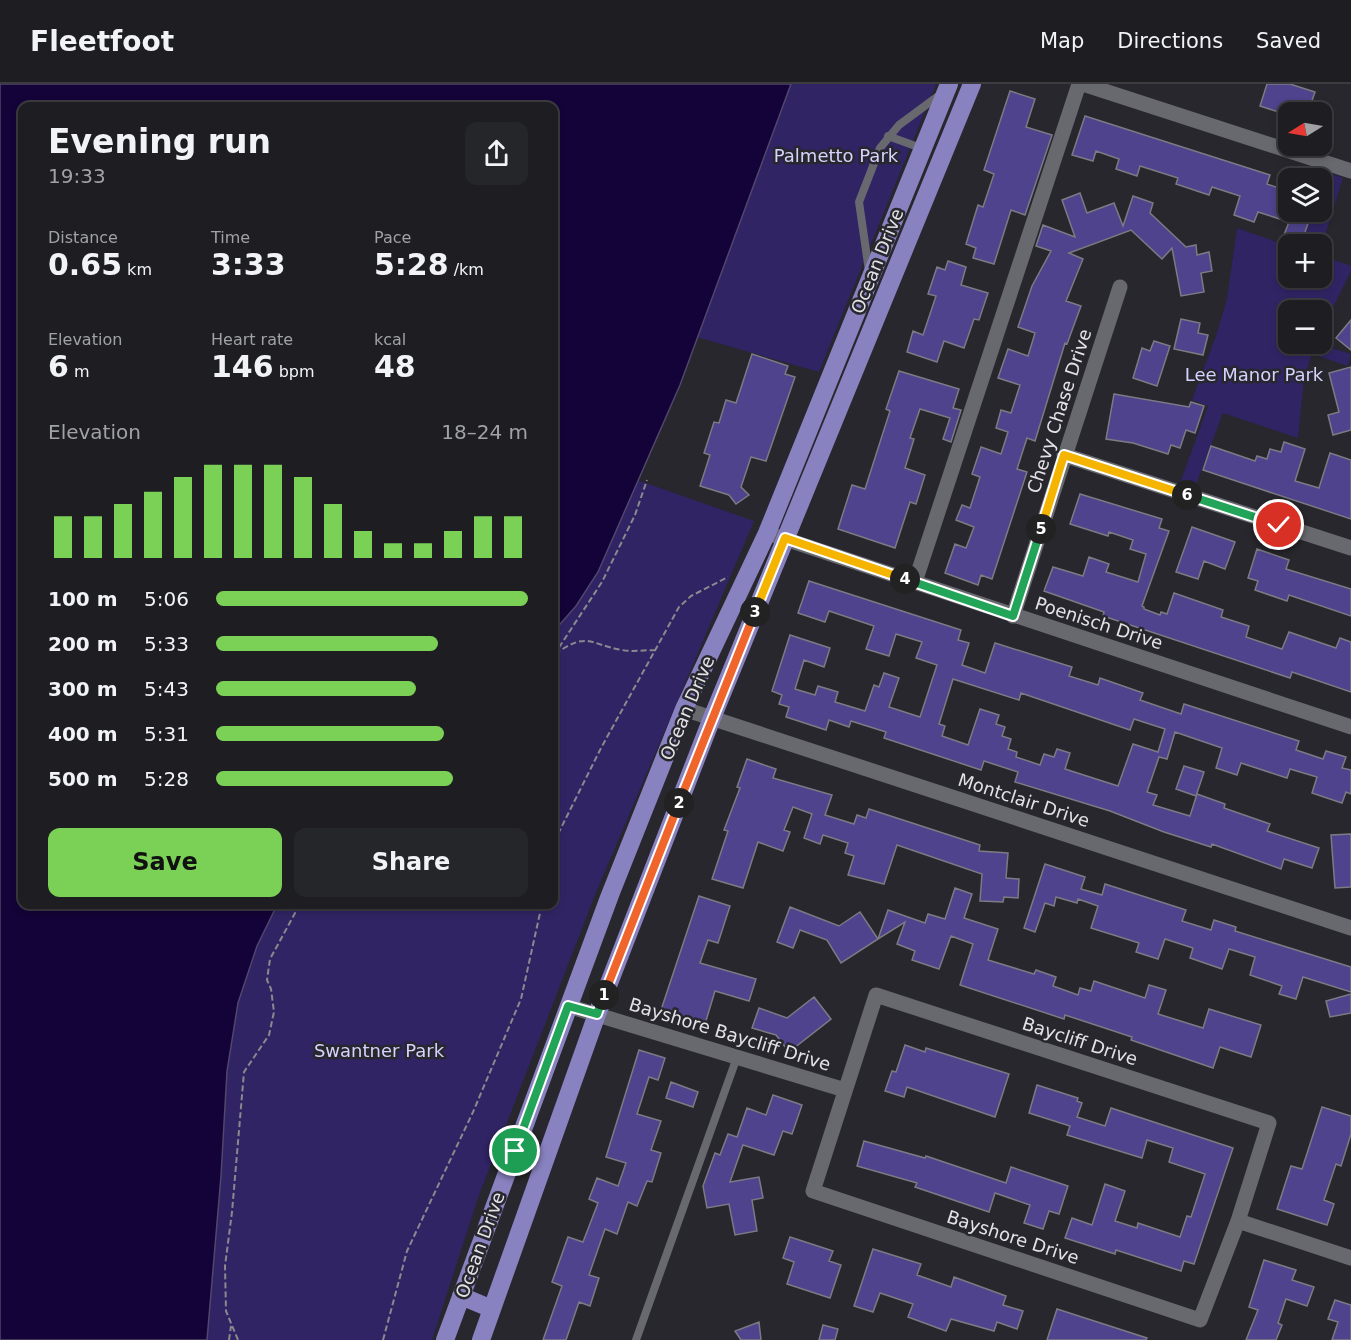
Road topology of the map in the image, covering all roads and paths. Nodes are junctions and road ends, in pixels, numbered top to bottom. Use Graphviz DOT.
graph roads {
  1 [pos="972,84"];
  2 [pos="1078,84"];
  3 [pos="1083,84"];
  4 [pos="948,87"];
  5 [pos="888,136"];
  6 [pos="920,156"];
  7 [pos="936,171"];
  8 [pos="1351,171"];
  9 [pos="870,278"];
  10 [pos="1120,287"];
  11 [pos="818,405"];
  12 [pos="837,412"];
  13 [pos="1064,455"];
  14 [pos="647,480"];
  15 [pos="767,532"];
  16 [pos="785,538"];
  17 [pos="1351,548"];
  18 [pos="735,573"];
  19 [pos="915,582"];
  20 [pos="1013,616"];
  21 [pos="558,649"];
  22 [pos="655,650"];
  23 [pos="558,652"];
  24 [pos="684,709"];
  25 [pos="712,718"];
  26 [pos="1351,727"];
  27 [pos="558,834"];
  28 [pos="633,836"];
  29 [pos="662,846"];
  30 [pos="297,909"];
  31 [pos="541,909"];
  32 [pos="1351,928"];
  33 [pos="568,1006"];
  34 [pos="597,1014"];
  35 [pos="737,1057"];
  36 [pos="845,1090"];
  37 [pos="1238,1221"];
  38 [pos="1351,1258"];
  39 [pos="461,1296"];
  40 [pos="492,1309"];
  41 [pos="231,1326"];
  42 [pos="229,1340"];
  43 [pos="238,1340"];
  44 [pos="383,1340"];
  45 [pos="445,1340"];
  46 [pos="482,1340"];
  47 [pos="636,1340"];
  1 -- 7 [label="main road, Ocean Drive"];
  2 -- 19 [label="street"];
  3 -- 8 [label="street"];
  4 -- 5 [label="lane"];
  4 -- 6 [label="main road, Ocean Drive"];
  5 -- 6 [label="lane"];
  5 -- 9 [label="lane"];
  6 -- 7 [label="main road"];
  6 -- 9 [label="main road, Ocean Drive"];
  7 -- 12 [label="main road, Ocean Drive"];
  9 -- 11 [label="main road, Ocean Drive"];
  10 -- 13 [label="street, Chevy Chase Drive"];
  11 -- 12 [label="main road"];
  11 -- 15 [label="main road, Ocean Drive"];
  12 -- 16 [label="main road, Ocean Drive"];
  13 -- 17 [label="street"];
  13 -- 20 [label="street, Chevy Chase Drive"];
  14 -- 21 [label="path"];
  15 -- 16 [label="street, Poenisch Drive"];
  15 -- 24 [label="main road, Ocean Drive"];
  16 -- 19 [label="street, Poenisch Drive"];
  16 -- 25 [label="main road, Ocean Drive"];
  18 -- 22 [label="path"];
  19 -- 20 [label="street, Poenisch Drive"];
  20 -- 26 [label="street, Poenisch Drive"];
  22 -- 23 [label="path"];
  22 -- 27 [label="path"];
  24 -- 25 [label="street, Montclair Drive"];
  24 -- 28 [label="main road, Ocean Drive"];
  25 -- 29 [label="main road, Ocean Drive"];
  25 -- 32 [label="street, Montclair Drive"];
  28 -- 29 [label="main road"];
  28 -- 33 [label="main road, Ocean Drive"];
  29 -- 34 [label="main road, Ocean Drive"];
  30 -- 41 [label="path"];
  31 -- 44 [label="path"];
  33 -- 34 [label="street, Bayshore Baycliff Drive"];
  33 -- 39 [label="main road, Ocean Drive"];
  34 -- 35 [label="street, Bayshore Baycliff Drive"];
  34 -- 40 [label="main road, Ocean Drive"];
  35 -- 36 [label="street, Bayshore Baycliff Drive"];
  35 -- 47 [label="lane"];
  36 -- 37 [label="street, Baycliff Drive"];
  36 -- 37 [label="street, Bayshore Drive"];
  37 -- 38 [label="street"];
  39 -- 40 [label="main road"];
  39 -- 45 [label="main road, Ocean Drive"];
  40 -- 46 [label="main road, Ocean Drive"];
  41 -- 42 [label="path"];
  41 -- 43 [label="path"];
}
